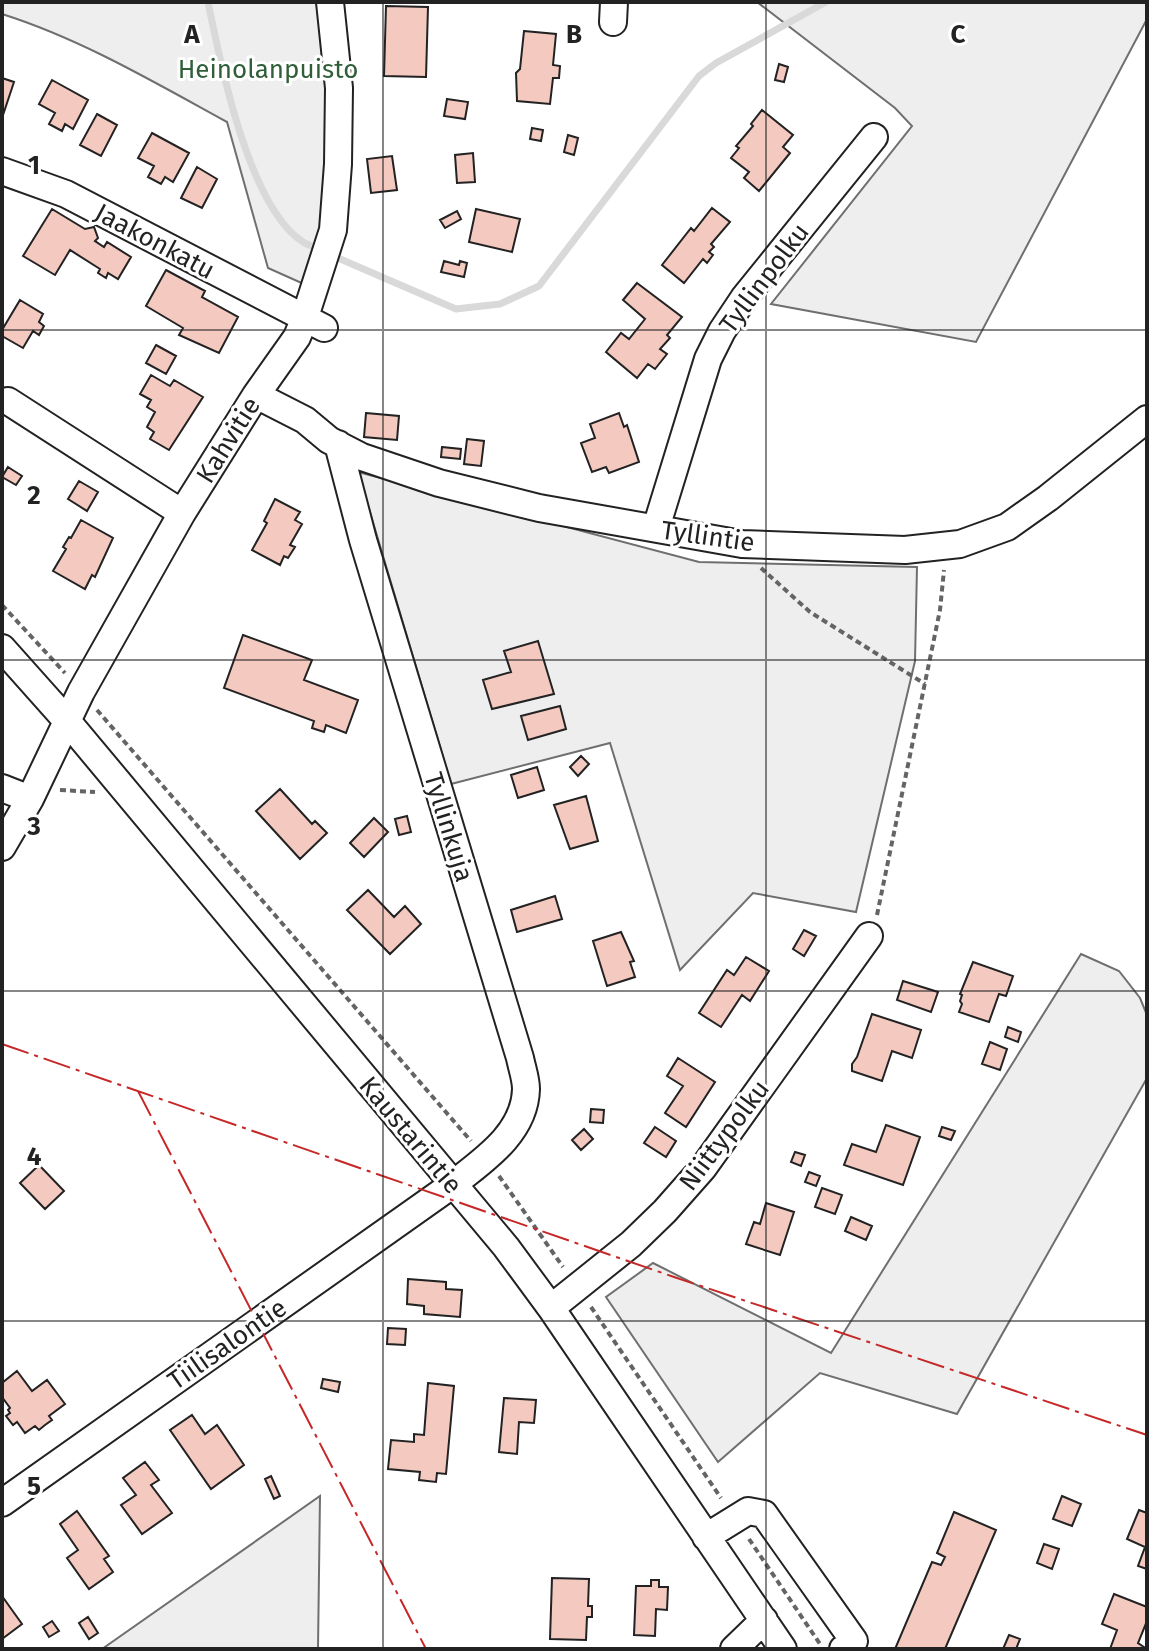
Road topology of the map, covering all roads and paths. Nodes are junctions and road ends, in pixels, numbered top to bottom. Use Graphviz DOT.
graph roads {
  1 [pos="330,2"];
  2 [pos="874,137"];
  3 [pos="2,171"];
  4 [pos="314,324"];
  5 [pos="256,395"];
  6 [pos="8,401"];
  7 [pos="1147,419"];
  8 [pos="338,444"];
  9 [pos="182,513"];
  10 [pos="656,528"];
  11 [pos="742,544"];
  12 [pos="946,546"];
  13 [pos="2,648"];
  14 [pos="925,684"];
  15 [pos="68,722"];
  16 [pos="130,746"];
  17 [pos="113,777"];
  18 [pos="2,788"];
  19 [pos="42,794"];
  20 [pos="2,847"];
  21 [pos="869,936"];
  22 [pos="452,1185"];
  23 [pos="551,1308"];
  24 [pos="2,1503"];
  25 [pos="706,1537"];
  26 [pos="764,1620"];
  27 [pos="734,1649"];
  28 [pos="783,1649"];
  29 [pos="843,1649"];
  1 -- 4 [label="street, Kahvitie"];
  2 -- 10 [label="street, Tyllinpolku"];
  3 -- 4 [label="street, Jaakonkatu"];
  4 -- 5 [label="street, Kahvitie"];
  5 -- 8 [label="street, Tyllintie"];
  5 -- 9 [label="street, Kahvitie"];
  6 -- 9 [label="street"];
  7 -- 12 [label="street, Tyllintie"];
  8 -- 10 [label="street, Tyllintie"];
  8 -- 22 [label="street, Tyllinkuja"];
  9 -- 15 [label="street, Kahvitie"];
  10 -- 11 [label="street, Tyllintie"];
  11 -- 12 [label="street, Tyllintie"];
  11 -- 14 [label="path"];
  12 -- 14 [label="path"];
  13 -- 15 [label="street, Kaustarintie"];
  14 -- 21 [label="path"];
  15 -- 17 [label="street, Kaustarintie"];
  15 -- 19 [label="street, Kahvitie"];
  16 -- 17 [label="path"];
  17 -- 19 [label="path"];
  17 -- 22 [label="street, Kaustarintie"];
  18 -- 19 [label="street"];
  19 -- 20 [label="street, Kahvitie"];
  21 -- 23 [label="street, Niittypolku"];
  22 -- 23 [label="street, Kaustarintie"];
  22 -- 24 [label="street, Tiilisalontie"];
  23 -- 25 [label="street, Kaustarintie"];
  25 -- 26 [label="street, Kaustarintie"];
  25 -- 29 [label="street"];
  26 -- 27 [label="street"];
  26 -- 28 [label="street, Kaustarintie"];
}
